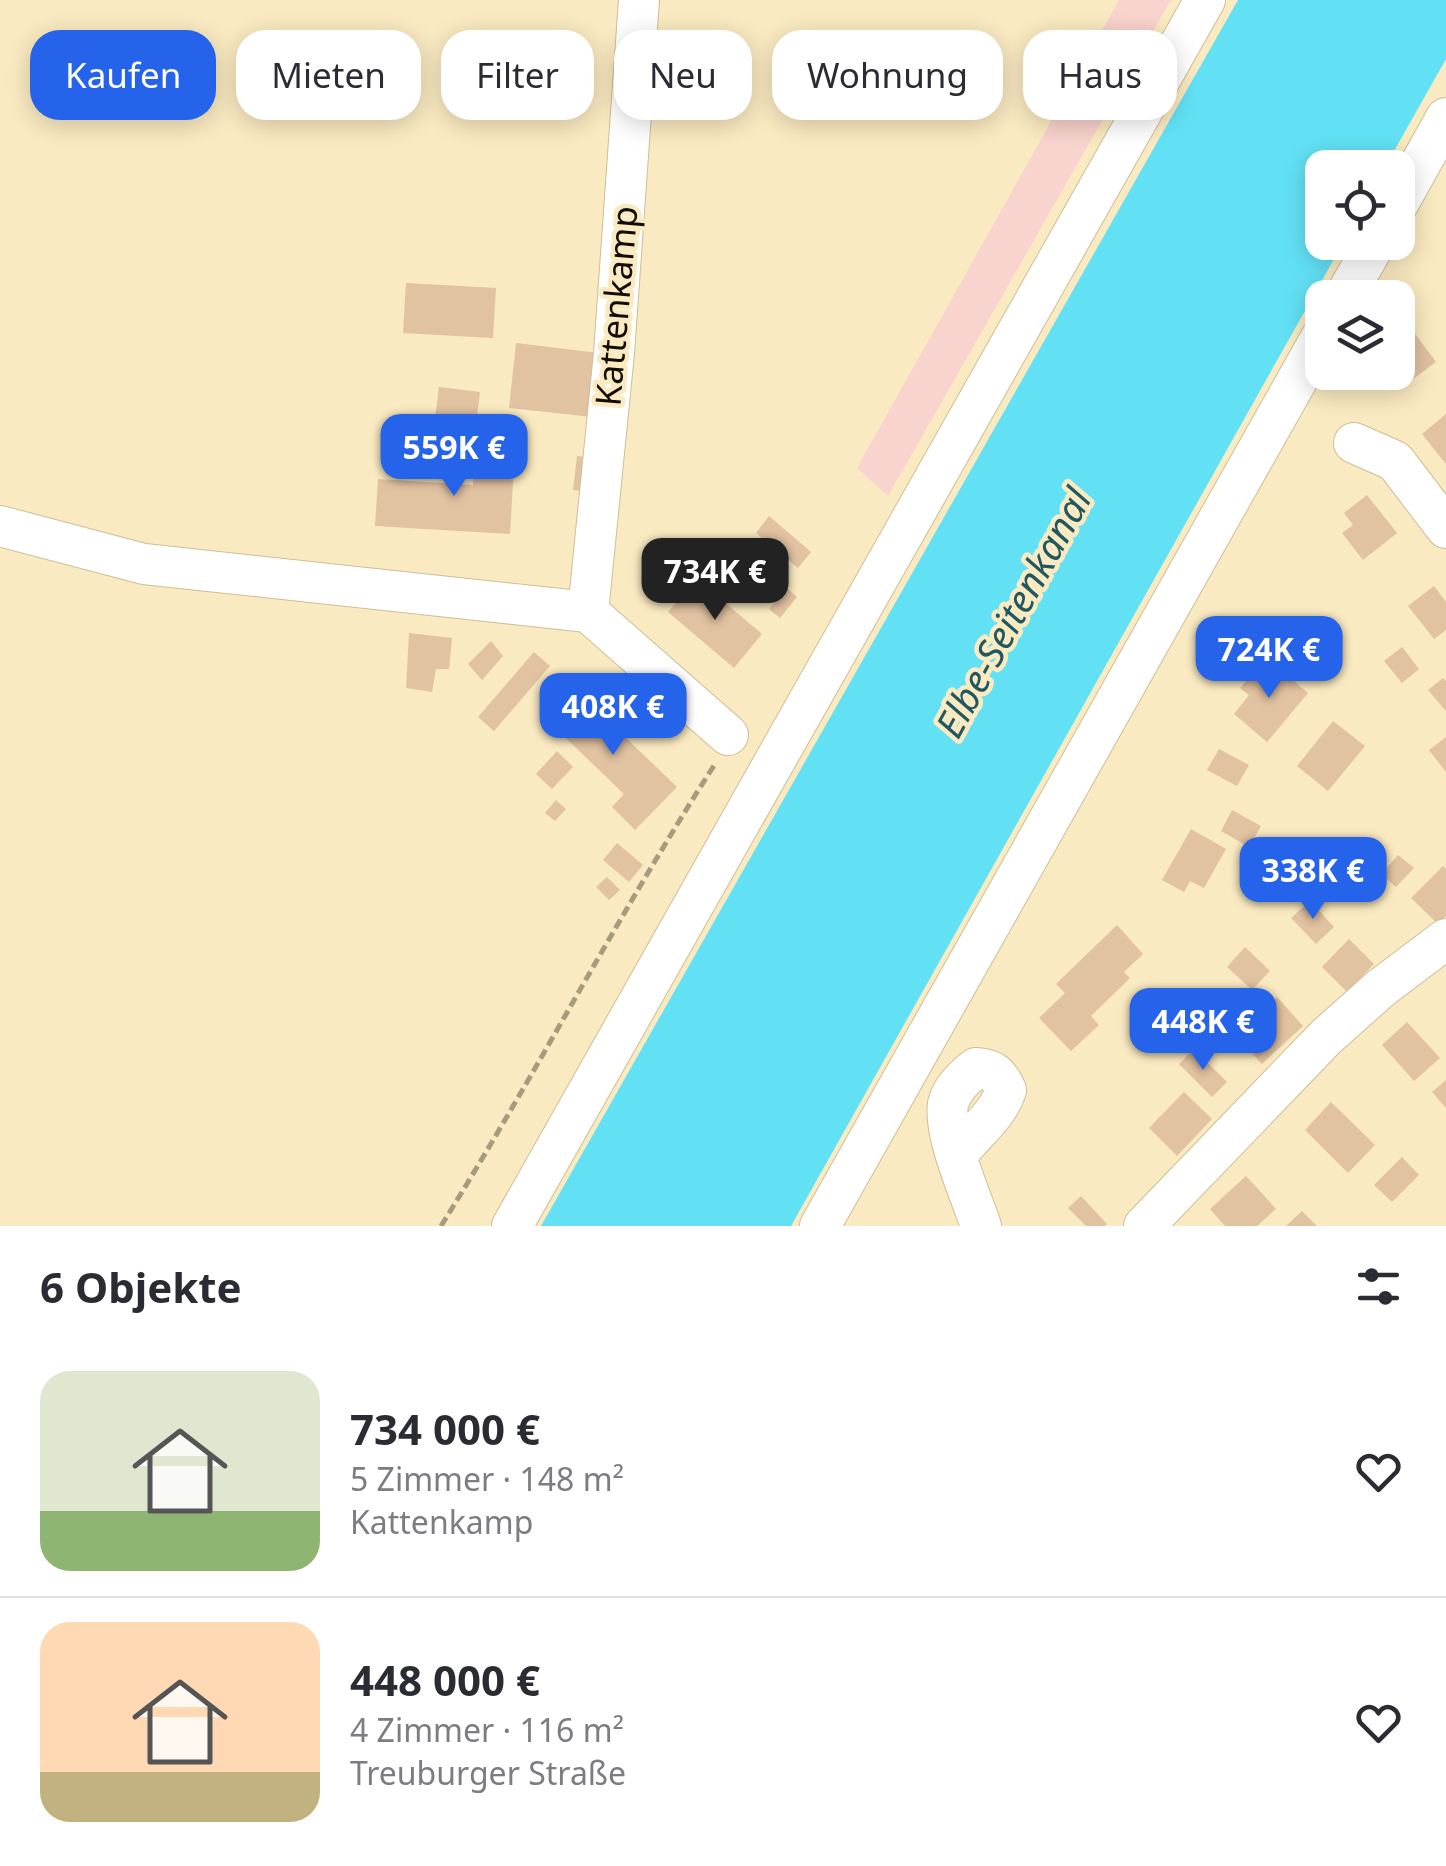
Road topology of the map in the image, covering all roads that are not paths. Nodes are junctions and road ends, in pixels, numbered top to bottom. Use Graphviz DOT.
graph roads {
  1 [pos="639,0"];
  2 [pos="1205,0"];
  3 [pos="1446,118"];
  4 [pos="1415,174"];
  5 [pos="1305,366"];
  6 [pos="1354,443"];
  7 [pos="0,526"];
  8 [pos="1446,528"];
  9 [pos="588,612"];
  10 [pos="722,748"];
  11 [pos="1446,939"];
  12 [pos="956,1155"];
  13 [pos="512,1226"];
  14 [pos="820,1226"];
  15 [pos="981,1226"];
  16 [pos="1144,1226"];
  1 -- 9 [label="street, Kattenkamp"];
  2 -- 13 [label="street"];
  3 -- 4 [label="street"];
  5 -- 14 [label="street"];
  6 -- 8 [label="street"];
  7 -- 9 [label="street"];
  9 -- 10 [label="street"];
  11 -- 16 [label="street"];
  12 -- 15 [label="street"];
}
